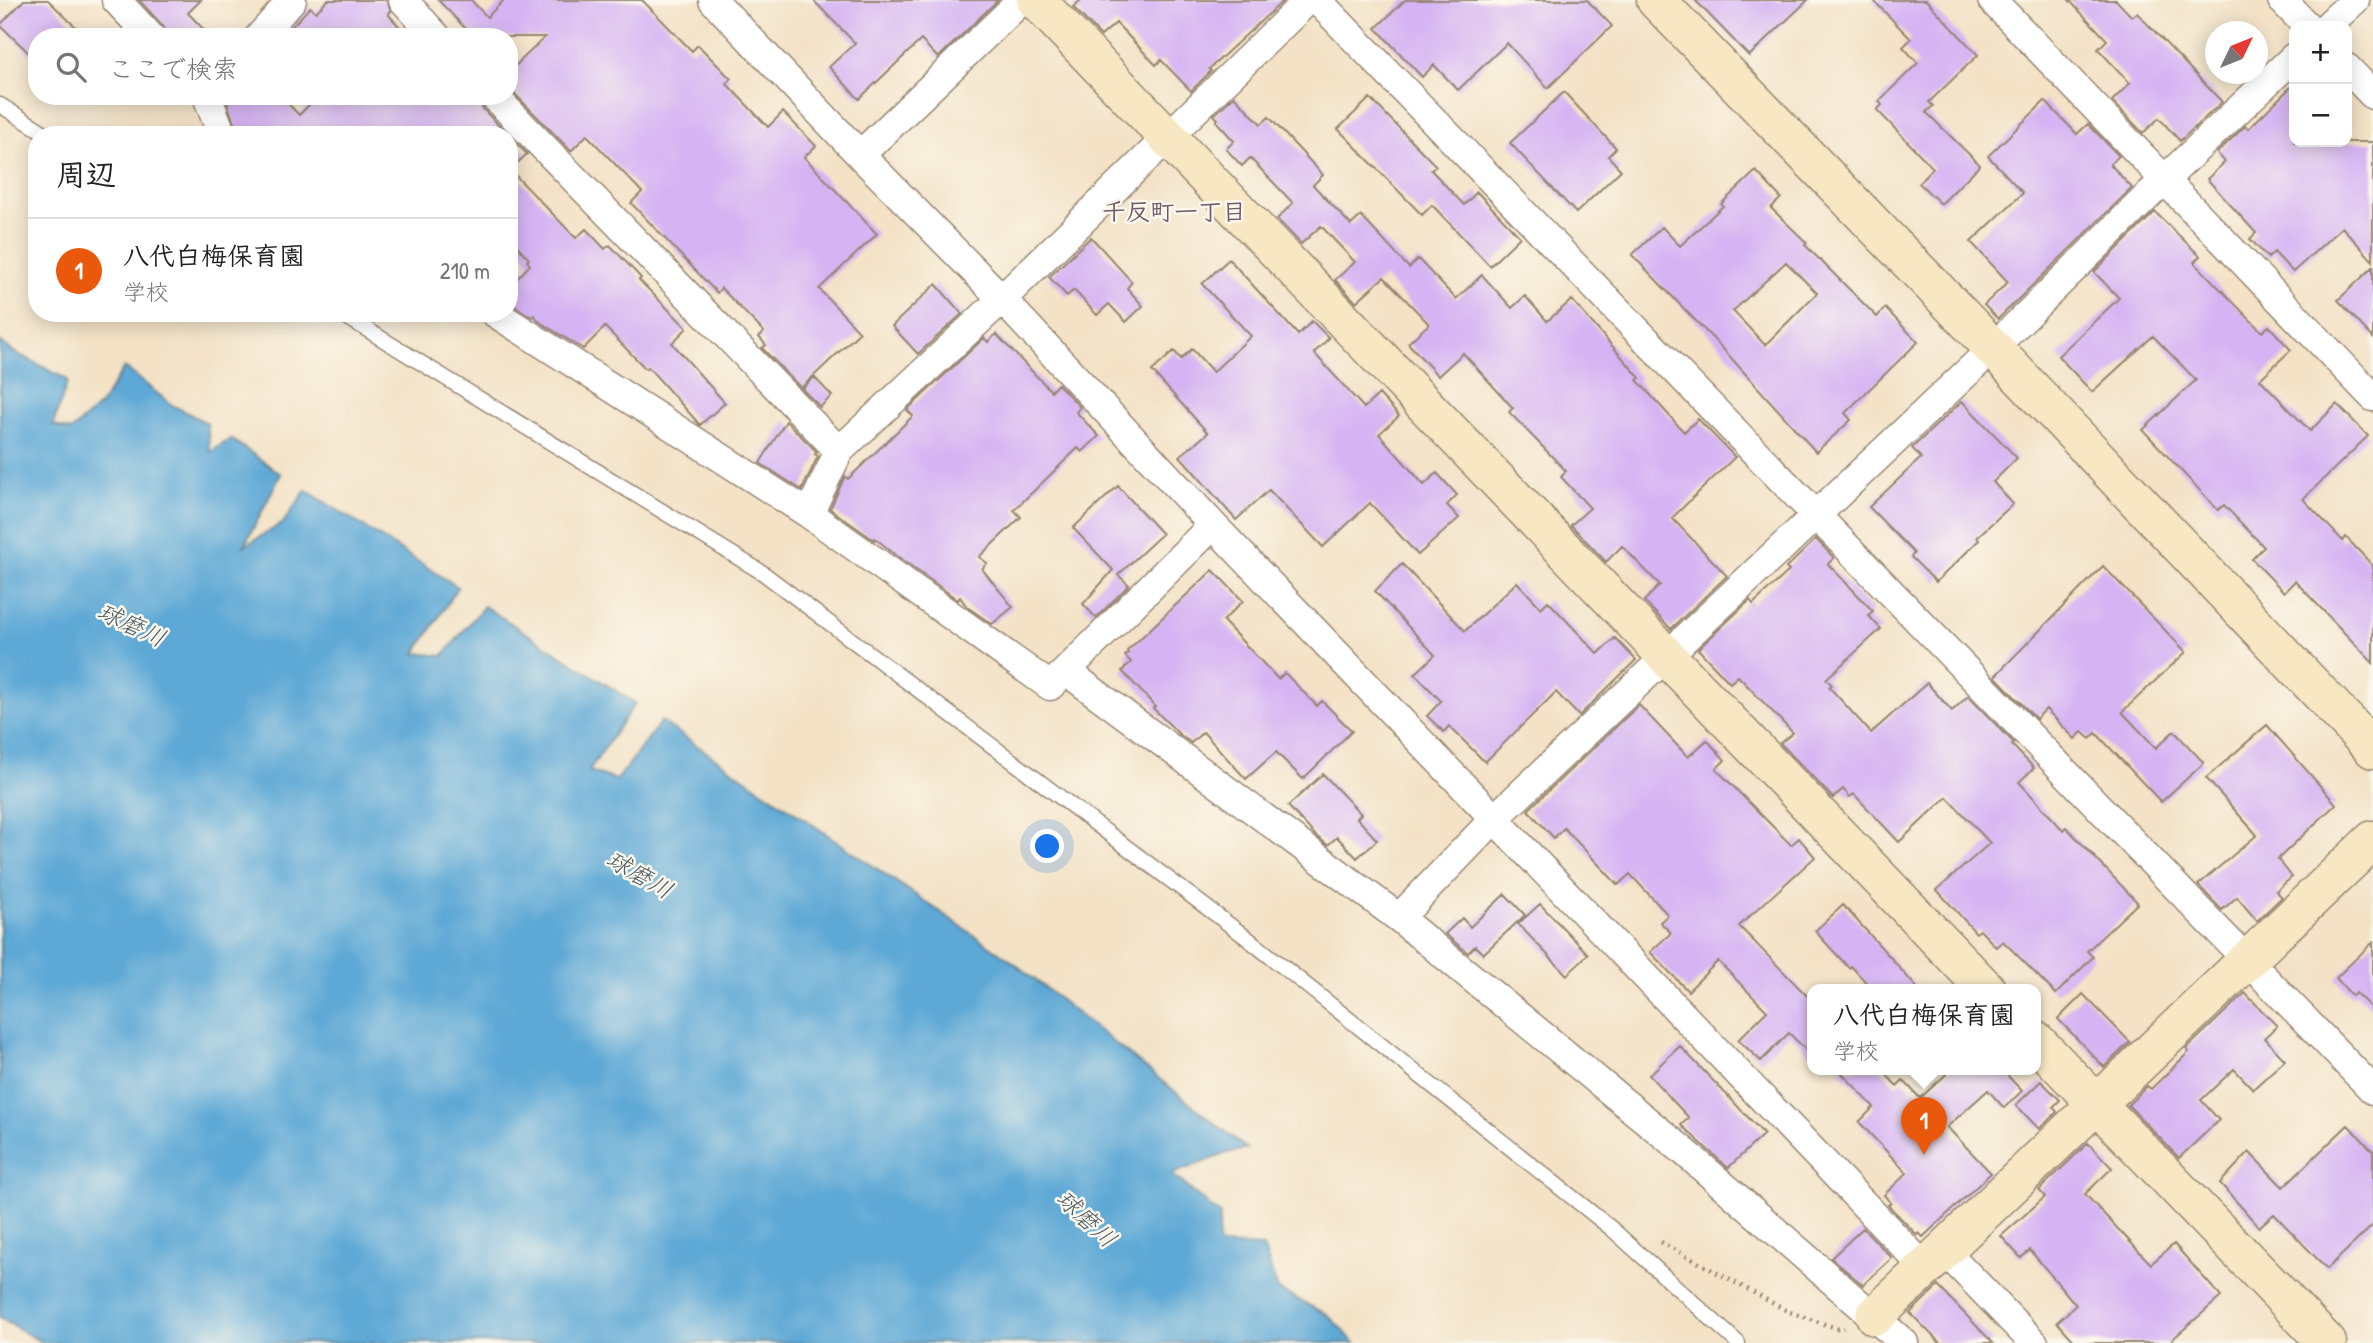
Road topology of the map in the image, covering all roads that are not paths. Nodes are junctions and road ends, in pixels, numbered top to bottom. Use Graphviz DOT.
graph roads {
  1 [pos="116,0"];
  2 [pos="292,0"];
  3 [pos="403,0"];
  4 [pos="713,0"];
  5 [pos="1022,0"];
  6 [pos="1036,0"];
  7 [pos="1308,0"];
  8 [pos="1317,0"];
  9 [pos="1656,0"];
  10 [pos="1992,0"];
  11 [pos="2282,0"];
  12 [pos="2355,0"];
  13 [pos="2302,21"];
  14 [pos="2332,21"];
  15 [pos="142,28"];
  16 [pos="267,28"];
  17 [pos="429,28"];
  18 [pos="2289,62"];
  19 [pos="2352,73"];
  20 [pos="2373,95"];
  21 [pos="0,105"];
  22 [pos="210,105"];
  23 [pos="503,105"];
  24 [pos="34,126"];
  25 [pos="219,126"];
  26 [pos="1167,137"];
  27 [pos="860,155"];
  28 [pos="2164,180"];
  29 [pos="1002,299"];
  30 [pos="355,322"];
  31 [pos="509,322"];
  32 [pos="1993,348"];
  33 [pos="2373,397"];
  34 [pos="839,451"];
  35 [pos="809,514"];
  36 [pos="1818,516"];
  37 [pos="1213,525"];
  38 [pos="1666,656"];
  39 [pos="1066,671"];
  40 [pos="2373,749"];
  41 [pos="1494,819"];
  42 [pos="2373,839"];
  43 [pos="1399,918"];
  44 [pos="2248,959"];
  45 [pos="1981,984"];
  46 [pos="2041,1046"];
  47 [pos="2373,1090"];
  48 [pos="2096,1104"];
  49 [pos="1934,1259"];
  50 [pos="1875,1316"];
  51 [pos="1738,1343"];
  52 [pos="1904,1343"];
  53 [pos="2034,1343"];
  54 [pos="2326,1343"];
  1 -- 15 [label="street"];
  2 -- 16 [label="street"];
  3 -- 17 [label="street"];
  4 -- 27 [label="street"];
  5 -- 27 [label="street"];
  6 -- 26 [label="street"];
  7 -- 26 [label="street"];
  8 -- 36 [label="street"];
  9 -- 32 [label="street"];
  10 -- 28 [label="street"];
  11 -- 13 [label="street"];
  12 -- 14 [label="street"];
  18 -- 28 [label="street"];
  19 -- 20 [label="street"];
  21 -- 24 [label="lane"];
  22 -- 25 [label="street"];
  23 -- 34 [label="street"];
  26 -- 29 [label="street"];
  26 -- 38 [label="street"];
  27 -- 29 [label="street"];
  28 -- 32 [label="street"];
  28 -- 33 [label="street"];
  29 -- 34 [label="street"];
  29 -- 37 [label="street"];
  30 -- 51 [label="lane"];
  31 -- 35 [label="street"];
  32 -- 36 [label="street"];
  32 -- 40 [label="street"];
  34 -- 35 [label="street"];
  35 -- 39 [label="street"];
  36 -- 38 [label="street"];
  36 -- 44 [label="street"];
  37 -- 39 [label="street"];
  37 -- 41 [label="street"];
  38 -- 41 [label="street"];
  38 -- 45 [label="street"];
  39 -- 43 [label="street"];
  41 -- 43 [label="street"];
  41 -- 49 [label="street"];
  42 -- 44 [label="street"];
  43 -- 50 [label="street"];
  44 -- 47 [label="street"];
  44 -- 48 [label="street"];
  46 -- 48 [label="street"];
  48 -- 49 [label="street"];
  48 -- 54 [label="street"];
  49 -- 50 [label="street"];
  49 -- 53 [label="street"];
  50 -- 52 [label="street"];
}
